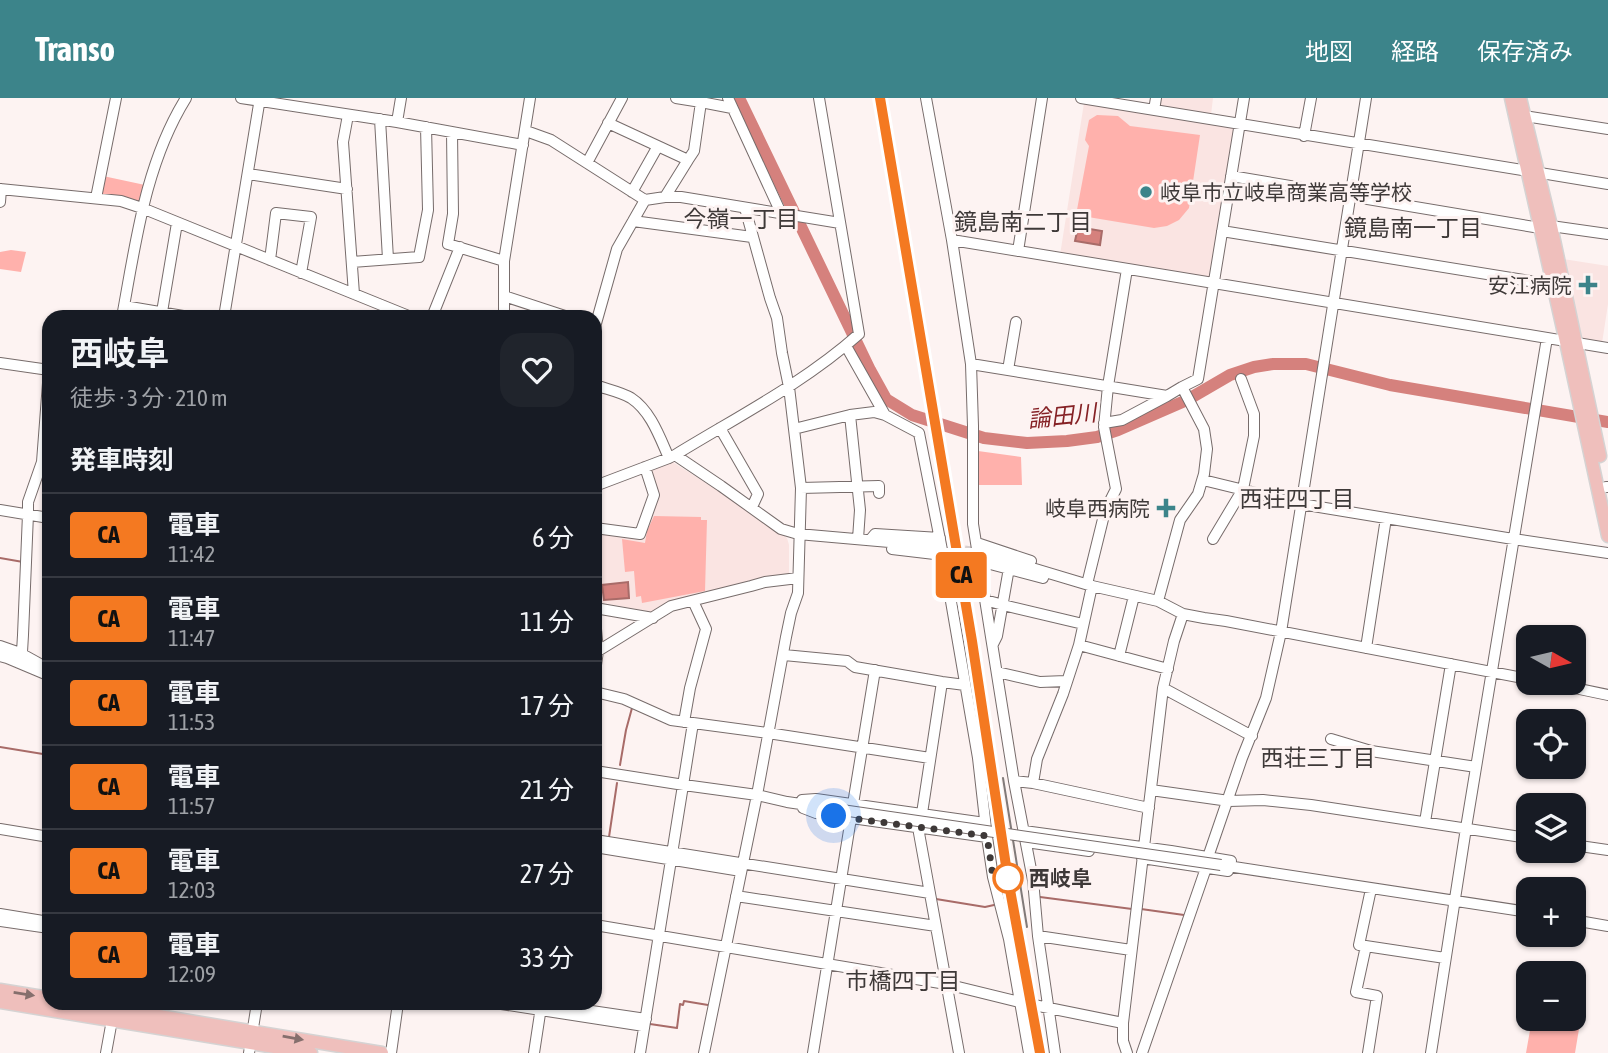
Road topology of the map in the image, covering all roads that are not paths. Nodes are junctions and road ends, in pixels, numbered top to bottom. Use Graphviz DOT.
graph roads {
  1 [pos="116,98"];
  2 [pos="186,98"];
  3 [pos="241,98"];
  4 [pos="401,98"];
  5 [pos="530,98"];
  6 [pos="621,98"];
  7 [pos="676,98"];
  8 [pos="819,98"];
  9 [pos="926,98"];
  10 [pos="1042,98"];
  11 [pos="1081,98"];
  12 [pos="1156,98"];
  13 [pos="1244,98"];
  14 [pos="1311,98"];
  15 [pos="1366,98"];
  16 [pos="1511,98"];
  17 [pos="1520,98"];
  18 [pos="259,99"];
  19 [pos="701,102"];
  20 [pos="730,103"];
  21 [pos="1154,110"];
  22 [pos="348,115"];
  23 [pos="1524,116"];
  24 [pos="380,120"];
  25 [pos="397,122"];
  26 [pos="608,123"];
  27 [pos="1240,124"];
  28 [pos="426,127"];
  29 [pos="1608,129"];
  30 [pos="526,131"];
  31 [pos="452,132"];
  32 [pos="1304,136"];
  33 [pos="1358,144"];
  34 [pos="523,145"];
  35 [pos="658,146"];
  36 [pos="688,160"];
  37 [pos="587,163"];
  38 [pos="1533,173"];
  39 [pos="248,174"];
  40 [pos="1231,176"];
  41 [pos="1608,184"];
  42 [pos="1,189"];
  43 [pos="347,189"];
  44 [pos="632,192"];
  45 [pos="1350,196"];
  46 [pos="665,197"];
  47 [pos="96,198"];
  48 [pos="645,200"];
  49 [pos="0,202"];
  50 [pos="142,208"];
  51 [pos="745,208"];
  52 [pos="783,213"];
  53 [pos="633,221"];
  54 [pos="177,223"];
  55 [pos="840,223"];
  56 [pos="1546,227"];
  57 [pos="1223,231"];
  58 [pos="1608,234"];
  59 [pos="752,237"];
  60 [pos="952,240"];
  61 [pos="235,246"];
  62 [pos="460,247"];
  63 [pos="1342,250"];
  64 [pos="1018,251"];
  65 [pos="388,259"];
  66 [pos="270,260"];
  67 [pos="503,261"];
  68 [pos="352,262"];
  69 [pos="1127,269"];
  70 [pos="301,273"];
  71 [pos="1553,281"];
  72 [pos="1214,283"];
  73 [pos="354,294"];
  74 [pos="504,296"];
  75 [pos="1334,302"];
  76 [pos="123,310"];
  77 [pos="162,310"];
  78 [pos="225,310"];
  79 [pos="394,310"];
  80 [pos="435,310"];
  81 [pos="504,310"];
  82 [pos="547,310"];
  83 [pos="600,310"];
  84 [pos="1016,321"];
  85 [pos="1547,338"];
  86 [pos="1571,342"];
  87 [pos="846,346"];
  88 [pos="1608,348"];
  89 [pos="0,363"];
  90 [pos="971,364"];
  91 [pos="42,369"];
  92 [pos="1008,370"];
  93 [pos="1241,379"];
  94 [pos="1108,386"];
  95 [pos="602,387"];
  96 [pos="789,387"];
  97 [pos="1183,389"];
  98 [pos="1167,396"];
  99 [pos="850,415"];
  100 [pos="885,415"];
  101 [pos="1104,425"];
  102 [pos="1589,426"];
  103 [pos="720,428"];
  104 [pos="794,429"];
  105 [pos="672,457"];
  106 [pos="42,462"];
  107 [pos="645,467"];
  108 [pos="1203,480"];
  109 [pos="602,483"];
  110 [pos="858,487"];
  111 [pos="801,488"];
  112 [pos="1243,489"];
  113 [pos="1607,490"];
  114 [pos="879,493"];
  115 [pos="1301,504"];
  116 [pos="752,507"];
  117 [pos="0,510"];
  118 [pos="28,514"];
  119 [pos="42,517"];
  120 [pos="1386,518"];
  121 [pos="602,529"];
  122 [pos="799,534"];
  123 [pos="1608,536"];
  124 [pos="858,539"];
  125 [pos="1213,539"];
  126 [pos="1513,539"];
  127 [pos="870,540"];
  128 [pos="938,542"];
  129 [pos="976,543"];
  130 [pos="1608,552"];
  131 [pos="943,555"];
  132 [pos="980,557"];
  133 [pos="1009,568"];
  134 [pos="1051,575"];
  135 [pos="798,578"];
  136 [pos="1089,585"];
  137 [pos="1134,596"];
  138 [pos="985,600"];
  139 [pos="693,601"];
  140 [pos="1158,601"];
  141 [pos="1003,605"];
  142 [pos="602,609"];
  143 [pos="1183,614"];
  144 [pos="653,618"];
  145 [pos="1083,624"];
  146 [pos="1281,632"];
  147 [pos="993,645"];
  148 [pos="1079,645"];
  149 [pos="0,646"];
  150 [pos="602,648"];
  151 [pos="1366,648"];
  152 [pos="20,653"];
  153 [pos="784,655"];
  154 [pos="0,656"];
  155 [pos="1119,656"];
  156 [pos="1451,664"];
  157 [pos="42,665"];
  158 [pos="1168,668"];
  159 [pos="875,670"];
  160 [pos="42,672"];
  161 [pos="997,672"];
  162 [pos="1492,672"];
  163 [pos="1516,677"];
  164 [pos="1066,681"];
  165 [pos="942,682"];
  166 [pos="965,685"];
  167 [pos="1163,688"];
  168 [pos="1586,690"];
  169 [pos="602,694"];
  170 [pos="1608,695"];
  171 [pos="688,722"];
  172 [pos="768,733"];
  173 [pos="1252,736"];
  174 [pos="1331,739"];
  175 [pos="862,747"];
  176 [pos="930,758"];
  177 [pos="1435,761"];
  178 [pos="1476,767"];
  179 [pos="602,772"];
  180 [pos="1014,781"];
  181 [pos="1033,783"];
  182 [pos="684,785"];
  183 [pos="1151,790"];
  184 [pos="757,795"];
  185 [pos="1229,801"];
  186 [pos="786,802"];
  187 [pos="853,804"];
  188 [pos="1149,808"];
  189 [pos="921,814"];
  190 [pos="851,818"];
  191 [pos="1425,822"];
  192 [pos="985,823"];
  193 [pos="920,828"];
  194 [pos="1466,828"];
  195 [pos="0,829"];
  196 [pos="42,836"];
  197 [pos="987,836"];
  198 [pos="1516,836"];
  199 [pos="1025,837"];
  200 [pos="602,841"];
  201 [pos="1144,847"];
  202 [pos="1586,847"];
  203 [pos="602,848"];
  204 [pos="1608,850"];
  205 [pos="1089,851"];
  206 [pos="672,856"];
  207 [pos="1208,857"];
  208 [pos="1142,859"];
  209 [pos="742,867"];
  210 [pos="1206,868"];
  211 [pos="1266,871"];
  212 [pos="840,879"];
  213 [pos="1371,889"];
  214 [pos="930,893"];
  215 [pos="736,896"];
  216 [pos="1455,900"];
  217 [pos="1516,910"];
  218 [pos="835,912"];
  219 [pos="0,914"];
  220 [pos="0,921"];
  221 [pos="42,921"];
  222 [pos="1586,922"];
  223 [pos="602,926"];
  224 [pos="936,926"];
  225 [pos="1608,926"];
  226 [pos="42,928"];
  227 [pos="659,936"];
  228 [pos="1038,936"];
  229 [pos="1366,946"];
  230 [pos="725,947"];
  231 [pos="1131,950"];
  232 [pos="1446,958"];
  233 [pos="827,965"];
  234 [pos="946,984"];
  235 [pos="0,990"];
  236 [pos="42,997"];
  237 [pos="0,1002"];
  238 [pos="1020,1002"];
  239 [pos="42,1005"];
  240 [pos="1048,1007"];
  241 [pos="114,1010"];
  242 [pos="256,1010"];
  243 [pos="397,1010"];
  244 [pos="539,1010"];
  245 [pos="569,1010"];
  246 [pos="645,1023"];
  247 [pos="1123,1023"];
  248 [pos="251,1042"];
  249 [pos="106,1053"];
  250 [pos="311,1053"];
  251 [pos="382,1053"];
  252 [pos="391,1053"];
  253 [pos="534,1053"];
  254 [pos="640,1053"];
  255 [pos="704,1053"];
  256 [pos="813,1053"];
  257 [pos="958,1053"];
  258 [pos="1029,1053"];
  259 [pos="1055,1053"];
  260 [pos="1127,1053"];
  261 [pos="1142,1053"];
  262 [pos="1368,1053"];
  263 [pos="1431,1053"];
  1 -- 47 [label="street"];
  2 -- 50 [label="street"];
  3 -- 18 [label="street"];
  4 -- 25 [label="street"];
  5 -- 30 [label="street"];
  6 -- 26 [label="street"];
  7 -- 19 [label="street"];
  8 -- 55 [label="street"];
  9 -- 60 [label="street"];
  10 -- 64 [label="street"];
  11 -- 21 [label="street"];
  12 -- 21 [label="street"];
  13 -- 27 [label="street"];
  14 -- 32 [label="street"];
  15 -- 33 [label="street"];
  16 -- 38 [label="main road"];
  17 -- 23 [label="main road"];
  18 -- 22 [label="street"];
  18 -- 39 [label="street"];
  19 -- 20 [label="street"];
  19 -- 36 [label="street"];
  20 -- 52 [label="street"];
  21 -- 27 [label="street"];
  22 -- 24 [label="street"];
  22 -- 43 [label="street"];
  23 -- 29 [label="street"];
  23 -- 38 [label="main road"];
  24 -- 25 [label="street"];
  24 -- 65 [label="street"];
  25 -- 28 [label="street"];
  26 -- 35 [label="street"];
  26 -- 37 [label="street"];
  27 -- 32 [label="street"];
  27 -- 40 [label="street"];
  28 -- 31 [label="street"];
  28 -- 65 [label="street"];
  30 -- 34 [label="street"];
  30 -- 37 [label="street"];
  31 -- 34 [label="street"];
  31 -- 62 [label="street"];
  32 -- 33 [label="street"];
  33 -- 38 [label="street"];
  33 -- 45 [label="street"];
  34 -- 67 [label="street"];
  35 -- 36 [label="street"];
  35 -- 44 [label="street"];
  36 -- 46 [label="street"];
  37 -- 44 [label="street"];
  38 -- 41 [label="street"];
  38 -- 56 [label="main road"];
  39 -- 43 [label="street"];
  39 -- 61 [label="street"];
  40 -- 45 [label="street"];
  40 -- 57 [label="street"];
  42 -- 47 [label="street"];
  42 -- 49 [label="street"];
  43 -- 68 [label="street"];
  44 -- 48 [label="street"];
  45 -- 56 [label="street"];
  45 -- 63 [label="street"];
  46 -- 48 [label="street"];
  46 -- 51 [label="street"];
  47 -- 50 [label="street"];
  48 -- 53 [label="street"];
  50 -- 54 [label="street"];
  50 -- 76 [label="street"];
  51 -- 52 [label="street"];
  51 -- 59 [label="street"];
  52 -- 55 [label="street"];
  53 -- 59 [label="street"];
  53 -- 83 [label="street"];
  54 -- 61 [label="street"];
  54 -- 77 [label="street"];
  55 -- 87 [label="street"];
  56 -- 58 [label="street"];
  56 -- 71 [label="main road"];
  56 -- 86 [label="main road"];
  57 -- 63 [label="street"];
  57 -- 72 [label="street"];
  59 -- 96 [label="street"];
  60 -- 64 [label="street"];
  60 -- 90 [label="street"];
  61 -- 66 [label="street"];
  61 -- 78 [label="street"];
  62 -- 67 [label="street"];
  62 -- 80 [label="street"];
  63 -- 71 [label="street"];
  63 -- 75 [label="street"];
  64 -- 69 [label="street"];
  65 -- 68 [label="street"];
  66 -- 70 [label="street"];
  66 -- 70 [label="street"];
  67 -- 74 [label="street"];
  68 -- 73 [label="street"];
  69 -- 72 [label="street"];
  69 -- 94 [label="street"];
  70 -- 73 [label="street"];
  71 -- 86 [label="main road"];
  72 -- 75 [label="street"];
  72 -- 97 [label="street"];
  73 -- 79 [label="street"];
  74 -- 81 [label="street"];
  74 -- 82 [label="street"];
  75 -- 85 [label="street"];
  75 -- 115 [label="street"];
  84 -- 92 [label="street"];
  85 -- 86 [label="street"];
  85 -- 126 [label="street"];
  86 -- 88 [label="street"];
  86 -- 102 [label="main road"];
  87 -- 96 [label="street"];
  87 -- 100 [label="street"];
  89 -- 91 [label="street"];
  90 -- 92 [label="street"];
  90 -- 129 [label="street"];
  92 -- 94 [label="street"];
  93 -- 112 [label="street"];
  94 -- 98 [label="street"];
  94 -- 101 [label="street"];
  95 -- 105 [label="street"];
  96 -- 103 [label="street"];
  96 -- 104 [label="street"];
  97 -- 98 [label="street"];
  97 -- 108 [label="street"];
  98 -- 101 [label="street"];
  99 -- 100 [label="street"];
  99 -- 104 [label="street"];
  99 -- 110 [label="street"];
  100 -- 128 [label="street"];
  101 -- 136 [label="street"];
  102 -- 113 [label="main road"];
  102 -- 123 [label="main road"];
  103 -- 105 [label="street"];
  103 -- 116 [label="street"];
  104 -- 111 [label="street"];
  105 -- 107 [label="street"];
  105 -- 116 [label="street"];
  106 -- 118 [label="street"];
  107 -- 109 [label="street"];
  107 -- 121 [label="street"];
  108 -- 112 [label="street"];
  108 -- 140 [label="street"];
  110 -- 111 [label="street"];
  110 -- 114 [label="street"];
  110 -- 124 [label="street"];
  111 -- 122 [label="street"];
  112 -- 115 [label="street"];
  112 -- 125 [label="street"];
  115 -- 120 [label="street"];
  115 -- 146 [label="street"];
  116 -- 122 [label="street"];
  117 -- 118 [label="street"];
  118 -- 119 [label="street"];
  118 -- 152 [label="street"];
  120 -- 126 [label="street"];
  120 -- 151 [label="street"];
  122 -- 124 [label="street"];
  122 -- 135 [label="street"];
  124 -- 127 [label="street"];
  126 -- 130 [label="street"];
  126 -- 162 [label="street"];
  127 -- 128 [label="street"];
  127 -- 131 [label="street"];
  128 -- 131 [label="street"];
  129 -- 132 [label="street"];
  129 -- 134 [label="street"];
  131 -- 166 [label="street"];
  132 -- 133 [label="street"];
  132 -- 134 [label="street"];
  132 -- 138 [label="street"];
  133 -- 134 [label="street"];
  133 -- 141 [label="street"];
  134 -- 136 [label="street"];
  135 -- 139 [label="street"];
  135 -- 153 [label="street"];
  136 -- 137 [label="street"];
  136 -- 145 [label="street"];
  137 -- 140 [label="street"];
  137 -- 155 [label="street"];
  138 -- 141 [label="street"];
  138 -- 147 [label="street"];
  139 -- 144 [label="street"];
  139 -- 171 [label="street"];
  140 -- 143 [label="street"];
  141 -- 145 [label="street"];
  141 -- 147 [label="street"];
  142 -- 144 [label="street"];
  143 -- 146 [label="street"];
  143 -- 158 [label="street"];
  144 -- 150 [label="street"];
  145 -- 148 [label="street"];
  146 -- 151 [label="street"];
  146 -- 173 [label="street"];
  147 -- 161 [label="street"];
  148 -- 155 [label="street"];
  148 -- 164 [label="street"];
  149 -- 152 [label="street"];
  151 -- 156 [label="street"];
  152 -- 157 [label="street"];
  153 -- 159 [label="street"];
  153 -- 172 [label="street"];
  154 -- 160 [label="street"];
  155 -- 158 [label="street"];
  156 -- 162 [label="street"];
  156 -- 177 [label="street"];
  158 -- 167 [label="street"];
  159 -- 165 [label="street"];
  159 -- 175 [label="street"];
  161 -- 164 [label="street"];
  161 -- 180 [label="street"];
  162 -- 163 [label="street"];
  162 -- 178 [label="street"];
  164 -- 181 [label="street"];
  165 -- 166 [label="street"];
  165 -- 176 [label="street"];
  166 -- 192 [label="street"];
  167 -- 173 [label="street"];
  167 -- 183 [label="street"];
  168 -- 170 [label="street"];
  169 -- 171 [label="street"];
  171 -- 172 [label="street"];
  171 -- 182 [label="street"];
  172 -- 175 [label="street"];
  172 -- 184 [label="street"];
  173 -- 185 [label="street"];
  174 -- 177 [label="street"];
  175 -- 176 [label="street"];
  175 -- 187 [label="street"];
  176 -- 189 [label="street"];
  177 -- 178 [label="street"];
  177 -- 191 [label="street"];
  178 -- 194 [label="street"];
  179 -- 182 [label="street"];
  180 -- 181 [label="street"];
  180 -- 199 [label="street"];
  181 -- 188 [label="street"];
  182 -- 184 [label="street"];
  182 -- 206 [label="street"];
  183 -- 185 [label="street"];
  183 -- 188 [label="street"];
  184 -- 186 [label="street"];
  184 -- 209 [label="street"];
  185 -- 191 [label="street"];
  185 -- 207 [label="street"];
  186 -- 187 [label="street"];
  186 -- 190 [label="street"];
  186 -- 211 [label="street, bridge"];
  187 -- 189 [label="street"];
  188 -- 201 [label="street"];
  189 -- 192 [label="street"];
  189 -- 193 [label="street"];
  190 -- 193 [label="street"];
  190 -- 212 [label="street"];
  191 -- 194 [label="street"];
  192 -- 197 [label="street"];
  193 -- 197 [label="street"];
  193 -- 214 [label="street"];
  194 -- 198 [label="street"];
  194 -- 216 [label="street"];
  195 -- 196 [label="street"];
  197 -- 238 [label="street"];
  199 -- 201 [label="street"];
  199 -- 205 [label="street"];
  199 -- 228 [label="street"];
  200 -- 206 [label="street"];
  201 -- 207 [label="street"];
  201 -- 208 [label="street"];
  202 -- 204 [label="street"];
  203 -- 206 [label="street"];
  206 -- 209 [label="street"];
  206 -- 227 [label="street"];
  207 -- 211 [label="street"];
  208 -- 210 [label="street"];
  208 -- 231 [label="street"];
  209 -- 212 [label="street"];
  209 -- 215 [label="street"];
  210 -- 211 [label="street"];
  210 -- 261 [label="street"];
  211 -- 213 [label="street"];
  212 -- 214 [label="street"];
  212 -- 218 [label="street"];
  213 -- 216 [label="street"];
  213 -- 229 [label="street"];
  214 -- 224 [label="street"];
  215 -- 218 [label="street"];
  215 -- 230 [label="street"];
  216 -- 217 [label="street"];
  216 -- 232 [label="street"];
  218 -- 224 [label="street"];
  218 -- 233 [label="street"];
  219 -- 221 [label="street"];
  220 -- 226 [label="street"];
  222 -- 225 [label="street"];
  223 -- 227 [label="street"];
  224 -- 234 [label="street"];
  227 -- 230 [label="street"];
  227 -- 246 [label="street"];
  228 -- 231 [label="street"];
  228 -- 240 [label="street"];
  229 -- 232 [label="street"];
  229 -- 262 [label="street"];
  230 -- 233 [label="street"];
  230 -- 255 [label="street"];
  231 -- 247 [label="street"];
  232 -- 263 [label="street"];
  233 -- 234 [label="street"];
  233 -- 256 [label="street"];
  234 -- 238 [label="street"];
  234 -- 257 [label="street"];
  235 -- 236 [label="main road, one-way"];
  237 -- 239 [label="main road"];
  238 -- 240 [label="street"];
  238 -- 258 [label="street"];
  240 -- 247 [label="street"];
  240 -- 259 [label="street"];
  241 -- 248 [label="main road"];
  241 -- 249 [label="street"];
  242 -- 248 [label="street"];
  243 -- 252 [label="street"];
  244 -- 253 [label="street"];
  245 -- 246 [label="street"];
  246 -- 254 [label="street"];
  247 -- 260 [label="street"];
  248 -- 250 [label="main road"];
  248 -- 251 [label="main road, one-way"];
}
